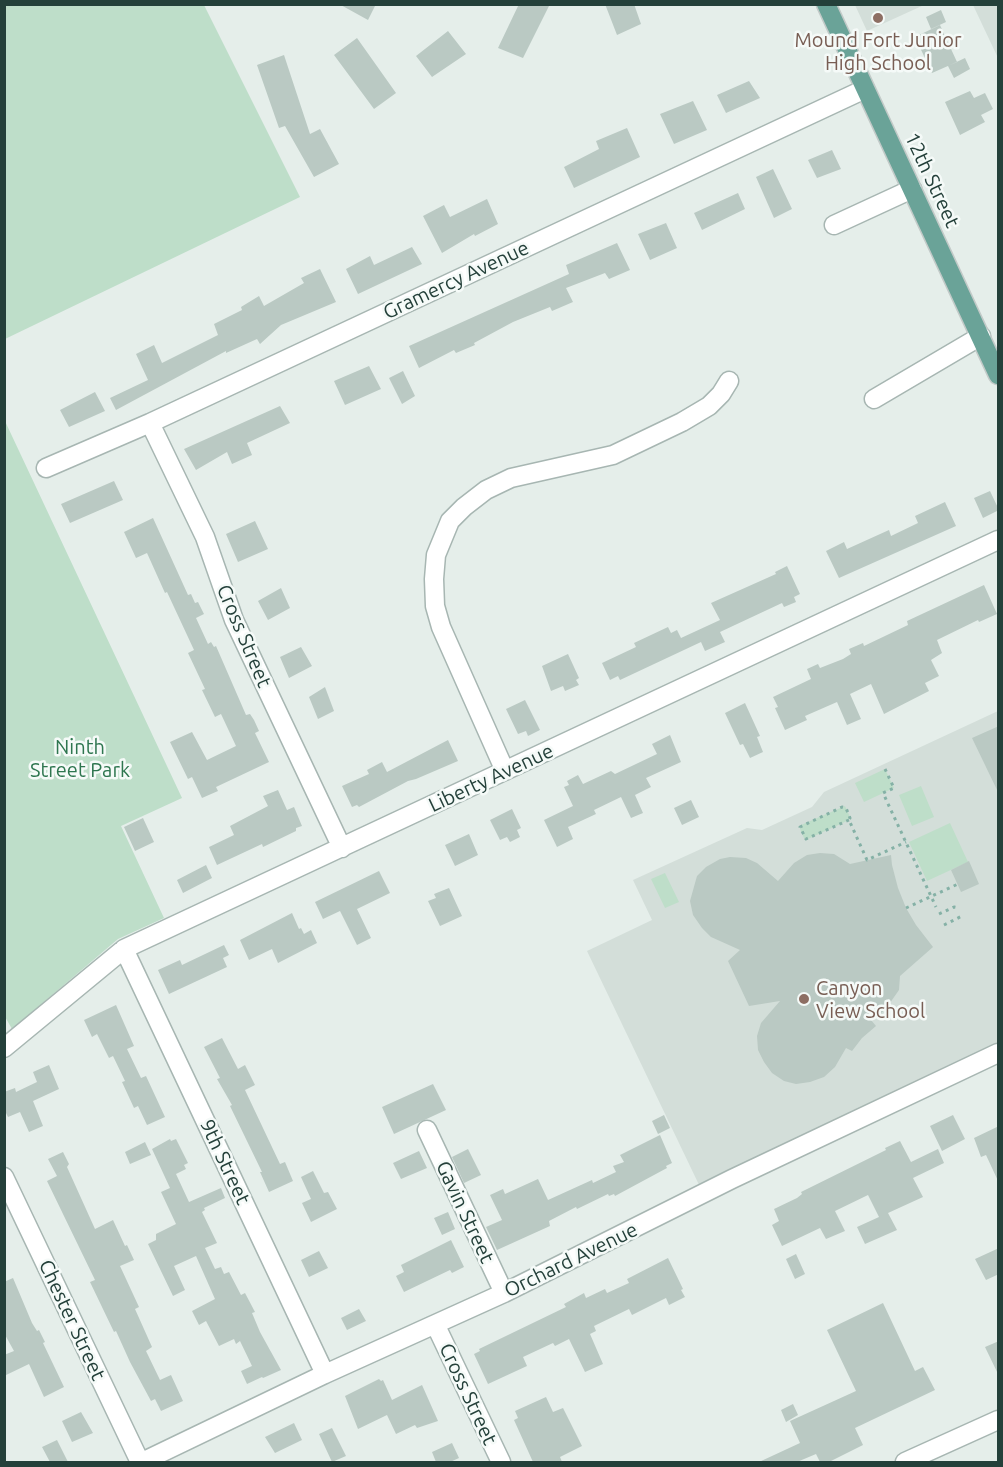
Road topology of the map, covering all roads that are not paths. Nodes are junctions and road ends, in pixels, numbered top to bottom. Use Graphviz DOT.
graph roads {
  1 [pos="826,4"];
  2 [pos="865,89"];
  3 [pos="912,189"];
  4 [pos="834,225"];
  5 [pos="981,336"];
  6 [pos="999,375"];
  7 [pos="729,381"];
  8 [pos="874,399"];
  9 [pos="150,423"];
  10 [pos="46,468"];
  11 [pos="999,540"];
  12 [pos="505,771"];
  13 [pos="342,848"];
  14 [pos="124,949"];
  15 [pos="4,1048"];
  16 [pos="999,1053"];
  17 [pos="427,1130"];
  18 [pos="4,1177"];
  19 [pos="504,1293"];
  20 [pos="436,1326"];
  21 [pos="325,1374"];
  22 [pos="999,1420"];
  23 [pos="141,1462"];
  24 [pos="501,1462"];
  25 [pos="905,1462"];
  1 -- 2 [label="main road, 12th Street"];
  2 -- 3 [label="main road, 12th Street"];
  2 -- 9 [label="street, Gramercy Avenue"];
  3 -- 4 [label="street"];
  3 -- 5 [label="main road, 12th Street"];
  5 -- 6 [label="main road, 12th Street"];
  5 -- 8 [label="street"];
  7 -- 12 [label="street"];
  9 -- 10 [label="street, Gramercy Avenue"];
  9 -- 13 [label="street, Cross Street"];
  11 -- 12 [label="street, Liberty Avenue"];
  12 -- 13 [label="street, Liberty Avenue"];
  13 -- 14 [label="street, Liberty Avenue"];
  14 -- 15 [label="street, Liberty Avenue"];
  14 -- 21 [label="street, 9th Street"];
  16 -- 19 [label="street, Orchard Avenue"];
  17 -- 19 [label="street, Gavin Street"];
  18 -- 23 [label="street, Chester Street"];
  19 -- 20 [label="street, Orchard Avenue"];
  20 -- 21 [label="street, Orchard Avenue"];
  20 -- 24 [label="street, Cross Street"];
  21 -- 23 [label="street, Orchard Avenue"];
  22 -- 25 [label="street"];
}
